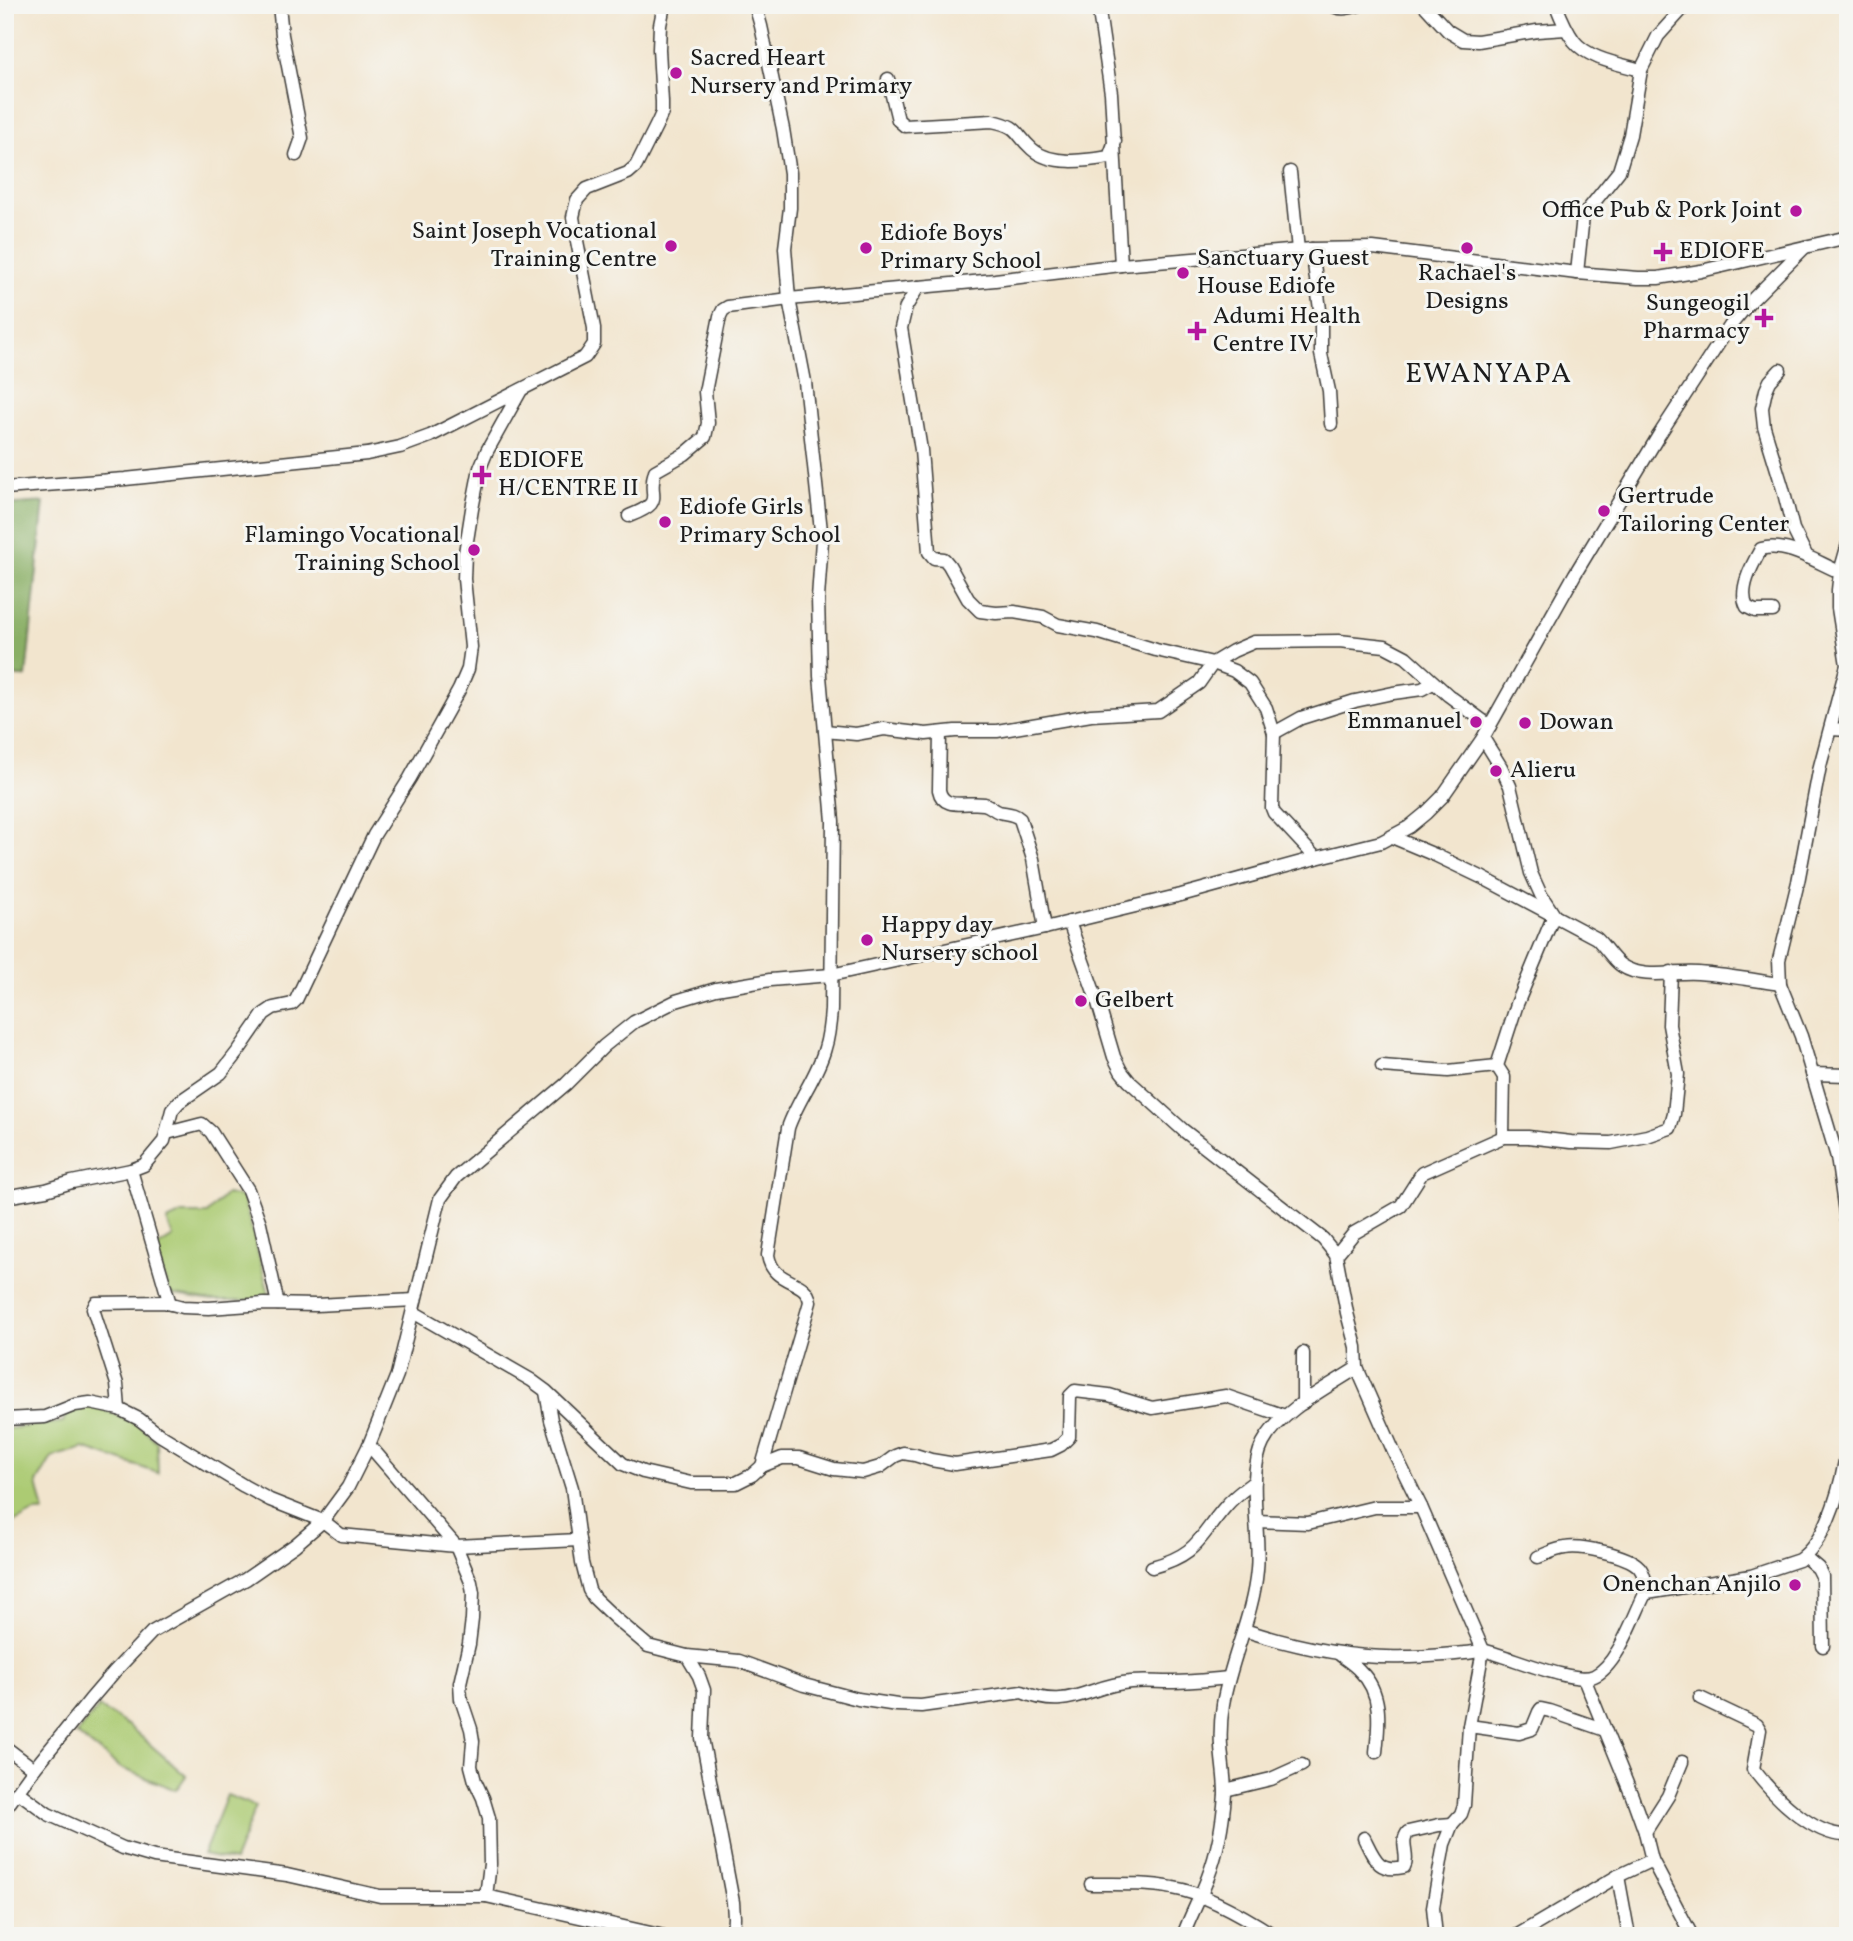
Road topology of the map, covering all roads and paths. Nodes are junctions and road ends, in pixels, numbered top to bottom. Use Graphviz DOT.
graph roads {
  1 [pos="279,5"];
  2 [pos="664,5"];
  3 [pos="755,5"];
  4 [pos="1098,5"];
  5 [pos="1332,5"];
  6 [pos="1360,5"];
  7 [pos="1424,5"];
  8 [pos="1556,5"];
  9 [pos="1686,5"];
  10 [pos="1566,29"];
  11 [pos="1641,70"];
  12 [pos="888,79"];
  13 [pos="1115,141"];
  14 [pos="296,155"];
  15 [pos="1290,172"];
  16 [pos="1848,237"];
  17 [pos="1805,247"];
  18 [pos="1312,249"];
  19 [pos="1298,250"];
  20 [pos="1121,265"];
  21 [pos="1577,273"];
  22 [pos="918,287"];
  23 [pos="789,299"];
  24 [pos="1780,370"];
  25 [pos="521,390"];
  26 [pos="1331,424"];
  27 [pos="5,488"];
  28 [pos="629,516"];
  29 [pos="1848,544"];
  30 [pos="1807,557"];
  31 [pos="1840,572"];
  32 [pos="1773,611"];
  33 [pos="1213,663"];
  34 [pos="1847,668"];
  35 [pos="1433,683"];
  36 [pos="1490,726"];
  37 [pos="1831,729"];
  38 [pos="1848,730"];
  39 [pos="825,731"];
  40 [pos="940,733"];
  41 [pos="1274,733"];
  42 [pos="1483,738"];
  43 [pos="1392,837"];
  44 [pos="1317,858"];
  45 [pos="1554,915"];
  46 [pos="1069,922"];
  47 [pos="1045,928"];
  48 [pos="1671,972"];
  49 [pos="831,975"];
  50 [pos="1780,984"];
  51 [pos="1382,1066"];
  52 [pos="1497,1066"];
  53 [pos="1812,1074"];
  54 [pos="1848,1075"];
  55 [pos="167,1133"];
  56 [pos="1503,1137"];
  57 [pos="131,1170"];
  58 [pos="5,1197"];
  59 [pos="1848,1233"];
  60 [pos="1336,1255"];
  61 [pos="170,1304"];
  62 [pos="278,1304"];
  63 [pos="414,1306"];
  64 [pos="1303,1353"];
  65 [pos="1357,1368"];
  66 [pos="546,1391"];
  67 [pos="1303,1403"];
  68 [pos="119,1409"];
  69 [pos="1285,1416"];
  70 [pos="5,1419"];
  71 [pos="1848,1443"];
  72 [pos="369,1445"];
  73 [pos="762,1465"];
  74 [pos="1846,1474"];
  75 [pos="1255,1481"];
  76 [pos="1421,1507"];
  77 [pos="323,1521"];
  78 [pos="1257,1521"];
  79 [pos="579,1540"];
  80 [pos="456,1546"];
  81 [pos="1804,1556"];
  82 [pos="1538,1557"];
  83 [pos="1152,1567"];
  84 [pos="1647,1593"];
  85 [pos="1244,1630"];
  86 [pos="1823,1646"];
  87 [pos="1483,1650"];
  88 [pos="1337,1653"];
  89 [pos="687,1656"];
  90 [pos="1228,1678"];
  91 [pos="1584,1678"];
  92 [pos="1700,1698"];
  93 [pos="1469,1726"];
  94 [pos="1605,1730"];
  95 [pos="5,1747"];
  96 [pos="1376,1752"];
  97 [pos="1682,1762"];
  98 [pos="1302,1765"];
  99 [pos="34,1769"];
  100 [pos="1225,1790"];
  101 [pos="18,1792"];
  102 [pos="5,1808"];
  103 [pos="1452,1824"];
  104 [pos="1645,1832"];
  105 [pos="1848,1835"];
  106 [pos="1364,1838"];
  107 [pos="1652,1860"];
  108 [pos="1618,1876"];
  109 [pos="1091,1884"];
  110 [pos="486,1896"];
  111 [pos="1200,1897"];
  112 [pos="664,1936"];
  113 [pos="733,1936"];
  114 [pos="1183,1936"];
  115 [pos="1275,1936"];
  116 [pos="1436,1936"];
  117 [pos="1516,1936"];
  118 [pos="1629,1936"];
  119 [pos="1692,1936"];
  1 -- 14 [label="street"];
  2 -- 25 [label="street"];
  3 -- 23 [label="street"];
  4 -- 13 [label="street"];
  5 -- 6 [label="street"];
  7 -- 10 [label="street"];
  8 -- 10 [label="street"];
  9 -- 11 [label="street"];
  10 -- 11 [label="street"];
  11 -- 21 [label="street"];
  12 -- 13 [label="street"];
  13 -- 20 [label="street"];
  15 -- 19 [label="street"];
  16 -- 17 [label="street"];
  17 -- 21 [label="street"];
  17 -- 36 [label="street"];
  18 -- 19 [label="street"];
  18 -- 21 [label="street"];
  18 -- 26 [label="street"];
  19 -- 20 [label="street"];
  20 -- 22 [label="street"];
  22 -- 23 [label="street"];
  22 -- 33 [label="street"];
  23 -- 28 [label="street"];
  23 -- 39 [label="street"];
  24 -- 30 [label="street"];
  25 -- 27 [label="street"];
  25 -- 55 [label="street"];
  29 -- 31 [label="street"];
  30 -- 31 [label="street"];
  30 -- 32 [label="street"];
  31 -- 34 [label="street"];
  33 -- 35 [label="street"];
  33 -- 40 [label="street"];
  33 -- 41 [label="street"];
  34 -- 37 [label="street"];
  35 -- 36 [label="street"];
  35 -- 41 [label="street"];
  36 -- 42 [label="street"];
  37 -- 38 [label="street"];
  37 -- 50 [label="street"];
  39 -- 40 [label="street"];
  39 -- 49 [label="street"];
  40 -- 47 [label="street"];
  41 -- 44 [label="street"];
  42 -- 43 [label="street"];
  42 -- 45 [label="street"];
  43 -- 44 [label="street"];
  43 -- 45 [label="street"];
  44 -- 46 [label="street"];
  45 -- 48 [label="street"];
  45 -- 52 [label="street"];
  46 -- 47 [label="street"];
  46 -- 60 [label="street"];
  47 -- 49 [label="street"];
  48 -- 50 [label="street"];
  48 -- 56 [label="street"];
  49 -- 63 [label="street"];
  49 -- 73 [label="street"];
  50 -- 53 [label="street"];
  51 -- 52 [label="street"];
  52 -- 56 [label="street"];
  53 -- 54 [label="street"];
  53 -- 59 [label="street"];
  55 -- 57 [label="street"];
  55 -- 62 [label="street"];
  56 -- 60 [label="street"];
  57 -- 58 [label="street"];
  57 -- 61 [label="street"];
  60 -- 65 [label="street"];
  61 -- 62 [label="street"];
  61 -- 68 [label="street"];
  62 -- 63 [label="street"];
  63 -- 66 [label="street"];
  63 -- 72 [label="street"];
  64 -- 67 [label="street"];
  65 -- 67 [label="street"];
  65 -- 76 [label="street"];
  66 -- 73 [label="street"];
  66 -- 79 [label="street"];
  67 -- 69 [label="street"];
  68 -- 70 [label="street"];
  68 -- 77 [label="street"];
  69 -- 73 [label="street"];
  69 -- 75 [label="street"];
  71 -- 74 [label="street"];
  72 -- 77 [label="street"];
  72 -- 80 [label="street"];
  74 -- 81 [label="street"];
  75 -- 78 [label="street"];
  75 -- 83 [label="street"];
  76 -- 78 [label="street"];
  76 -- 87 [label="street"];
  77 -- 80 [label="street"];
  77 -- 99 [label="street"];
  78 -- 85 [label="street"];
  79 -- 80 [label="street"];
  79 -- 89 [label="street"];
  80 -- 110 [label="street"];
  81 -- 84 [label="street"];
  81 -- 86 [label="street"];
  82 -- 84 [label="street"];
  84 -- 91 [label="street"];
  85 -- 88 [label="street"];
  85 -- 90 [label="street"];
  87 -- 88 [label="street"];
  87 -- 91 [label="street"];
  87 -- 93 [label="street"];
  88 -- 96 [label="street"];
  89 -- 90 [label="street"];
  89 -- 113 [label="street"];
  90 -- 100 [label="street"];
  91 -- 94 [label="street"];
  92 -- 105 [label="street"];
  93 -- 94 [label="street"];
  93 -- 103 [label="street"];
  94 -- 104 [label="street"];
  95 -- 99 [label="street"];
  97 -- 104 [label="street"];
  98 -- 100 [label="street"];
  99 -- 101 [label="street"];
  100 -- 111 [label="street"];
  101 -- 102 [label="street"];
  101 -- 110 [label="street"];
  103 -- 106 [label="street"];
  103 -- 116 [label="street"];
  104 -- 107 [label="street"];
  107 -- 108 [label="street"];
  107 -- 119 [label="street"];
  108 -- 117 [label="street"];
  108 -- 118 [label="street"];
  109 -- 111 [label="street"];
  110 -- 112 [label="street"];
  111 -- 114 [label="street"];
  111 -- 115 [label="street"];
}
